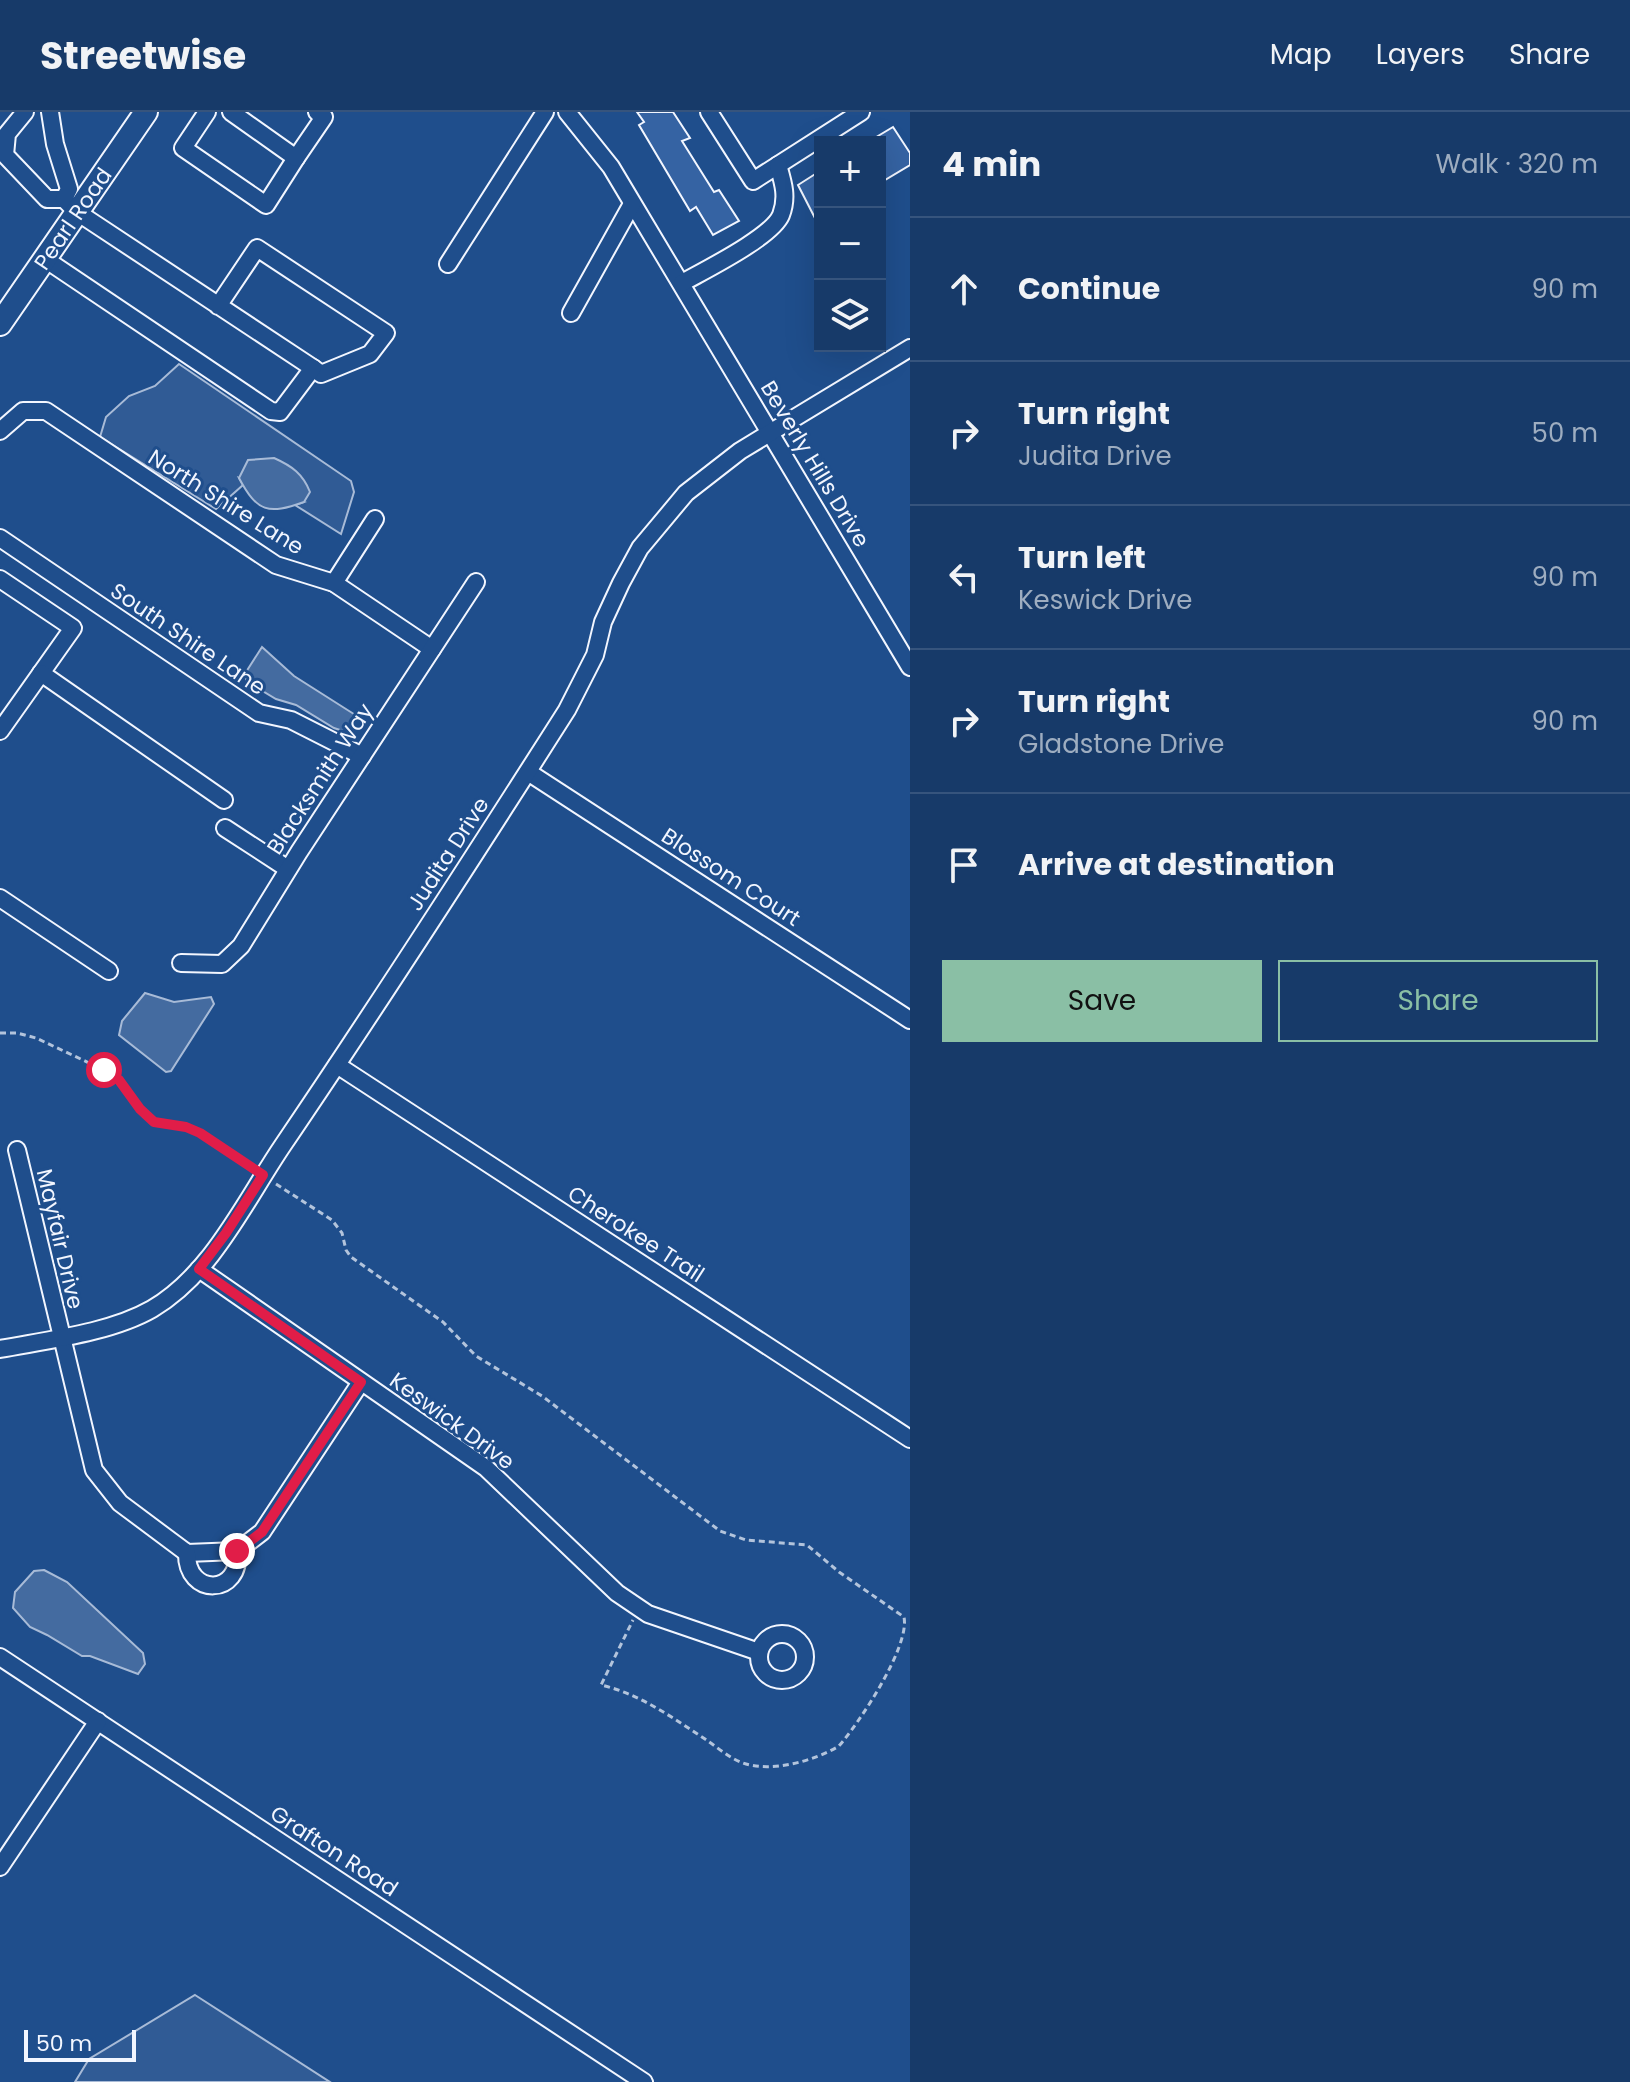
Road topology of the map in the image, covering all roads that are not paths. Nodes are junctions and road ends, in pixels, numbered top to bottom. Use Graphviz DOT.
graph roads {
  1 [pos="25,112"];
  2 [pos="50,112"];
  3 [pos="146,112"];
  4 [pos="207,112"];
  5 [pos="231,112"];
  6 [pos="317,112"];
  7 [pos="545,112"];
  8 [pos="567,112"];
  9 [pos="709,112"];
  10 [pos="861,112"];
  11 [pos="3,156"];
  12 [pos="296,158"];
  13 [pos="778,165"];
  14 [pos="632,204"];
  15 [pos="70,206"];
  16 [pos="45,259"];
  17 [pos="448,264"];
  18 [pos="682,283"];
  19 [pos="218,306"];
  20 [pos="571,313"];
  21 [pos="0,324"];
  22 [pos="910,348"];
  23 [pos="313,368"];
  24 [pos="0,431"];
  25 [pos="770,434"];
  26 [pos="375,519"];
  27 [pos="0,538"];
  28 [pos="0,579"];
  29 [pos="476,582"];
  30 [pos="334,583"];
  31 [pos="904,644"];
  32 [pos="432,649"];
  33 [pos="910,667"];
  34 [pos="41,673"];
  35 [pos="0,731"];
  36 [pos="362,756"];
  37 [pos="528,772"];
  38 [pos="224,800"];
  39 [pos="225,828"];
  40 [pos="288,869"];
  41 [pos="0,898"];
  42 [pos="181,963"];
  43 [pos="109,971"];
  44 [pos="910,1020"];
  45 [pos="337,1065"];
  46 [pos="17,1150"];
  47 [pos="199,1269"];
  48 [pos="60,1337"];
  49 [pos="0,1349"];
  50 [pos="361,1382"];
  51 [pos="910,1439"];
  52 [pos="237,1551"];
  53 [pos="187,1553"];
  54 [pos="759,1652"];
  55 [pos="0,1657"];
  56 [pos="98,1721"];
  57 [pos="0,1867"];
  58 [pos="644,2082"];
  1 -- 11 [label="street"];
  2 -- 15 [label="street"];
  3 -- 15 [label="main road, Pearl Road"];
  4 -- 12 [label="street"];
  5 -- 12 [label="street"];
  6 -- 12 [label="street"];
  7 -- 17 [label="street"];
  8 -- 14 [label="street, Beverly Hills Drive"];
  9 -- 13 [label="street"];
  10 -- 13 [label="street"];
  11 -- 15 [label="street"];
  13 -- 18 [label="street"];
  14 -- 18 [label="street, Beverly Hills Drive"];
  14 -- 20 [label="street"];
  15 -- 16 [label="main road, Pearl Road"];
  15 -- 19 [label="street"];
  16 -- 21 [label="main road, Pearl Road"];
  16 -- 23 [label="street"];
  18 -- 25 [label="street, Beverly Hills Drive"];
  19 -- 23 [label="street"];
  19 -- 23 [label="street"];
  22 -- 25 [label="street, Judita Drive"];
  24 -- 30 [label="street, North Shire Lane"];
  25 -- 31 [label="street, Beverly Hills Drive"];
  25 -- 37 [label="street, Judita Drive"];
  26 -- 30 [label="street"];
  27 -- 36 [label="street, South Shire Lane"];
  28 -- 34 [label="street"];
  29 -- 32 [label="street, Blacksmith Way"];
  30 -- 32 [label="street, North Shire Lane"];
  31 -- 33 [label="street, Beverly Hills Drive"];
  32 -- 36 [label="street, Blacksmith Way"];
  34 -- 35 [label="street"];
  34 -- 38 [label="street"];
  36 -- 40 [label="street, Blacksmith Way"];
  37 -- 44 [label="street, Blossom Court"];
  37 -- 45 [label="street, Judita Drive"];
  39 -- 40 [label="street"];
  40 -- 42 [label="street, Blacksmith Way"];
  41 -- 43 [label="street"];
  45 -- 47 [label="street, Judita Drive"];
  45 -- 51 [label="street, Cherokee Trail"];
  46 -- 48 [label="street, Mayfair Drive"];
  47 -- 48 [label="street, Judita Drive"];
  47 -- 50 [label="street, Keswick Drive"];
  48 -- 49 [label="street, Judita Drive"];
  48 -- 53 [label="street, Mayfair Drive"];
  50 -- 52 [label="street"];
  50 -- 54 [label="street, Keswick Drive"];
  52 -- 53 [label="street"];
  52 -- 53 [label="street"];
  55 -- 56 [label="street, Grafton Road"];
  56 -- 57 [label="street"];
  56 -- 58 [label="street, Grafton Road"];
}
